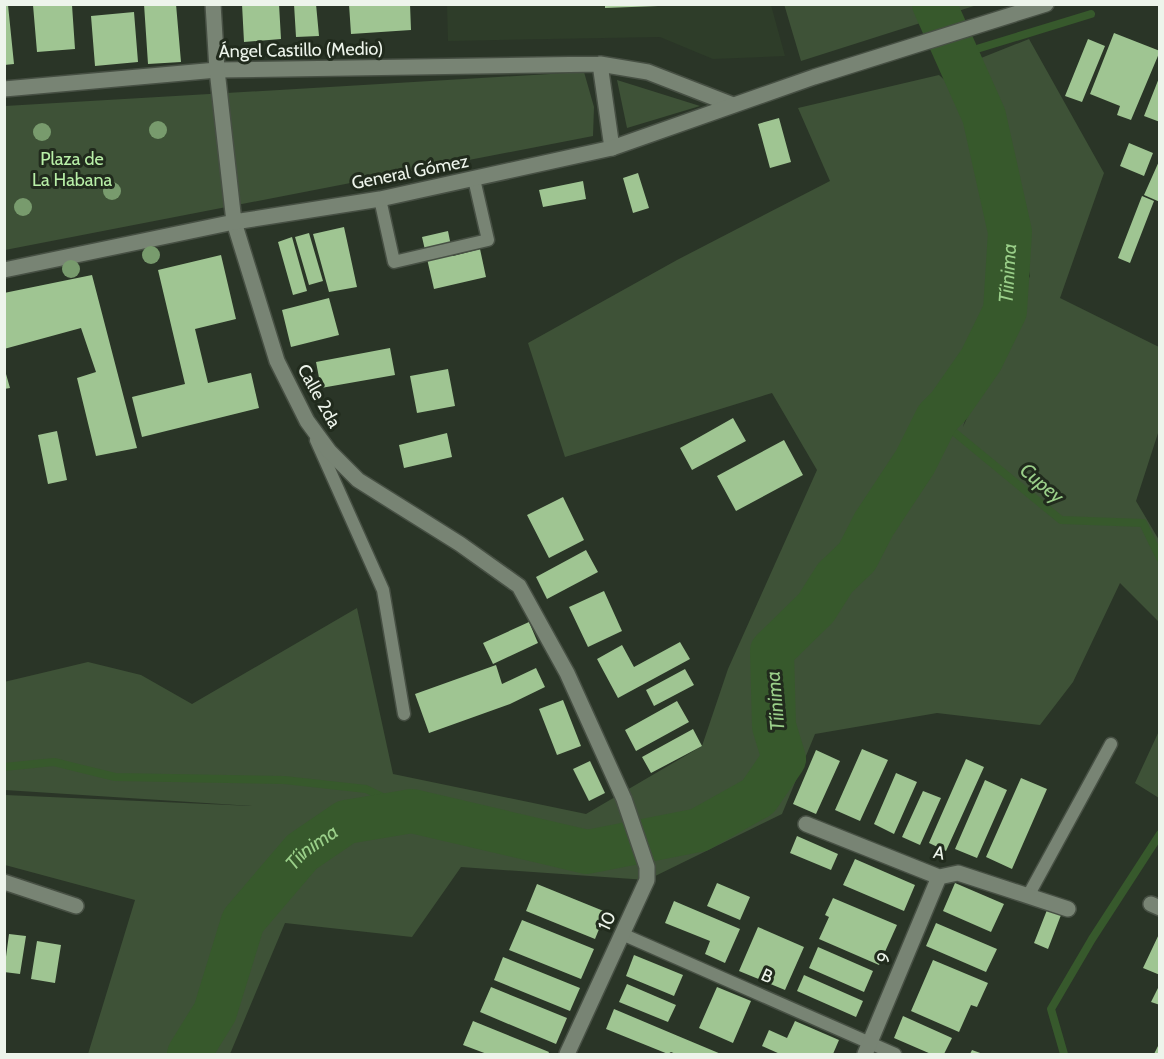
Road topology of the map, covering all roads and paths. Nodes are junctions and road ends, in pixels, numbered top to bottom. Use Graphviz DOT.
graph roads {
  1 [pos="213,4"];
  2 [pos="1046,4"];
  3 [pos="600,64"];
  4 [pos="217,70"];
  5 [pos="4,89"];
  6 [pos="733,105"];
  7 [pos="612,148"];
  8 [pos="474,179"];
  9 [pos="380,199"];
  10 [pos="234,222"];
  11 [pos="4,270"];
  12 [pos="307,421"];
  13 [pos="404,714"];
  14 [pos="1112,744"];
  15 [pos="624,799"];
  16 [pos="806,824"];
  17 [pos="939,877"];
  18 [pos="4,882"];
  19 [pos="1028,896"];
  20 [pos="76,906"];
  21 [pos="1068,909"];
  22 [pos="622,934"];
  23 [pos="867,1048"];
  24 [pos="567,1054"];
  25 [pos="895,1054"];
  1 -- 4 [label="street, Calle 2da"];
  2 -- 6 [label="street, General Gómez"];
  3 -- 4 [label="street, Ángel Castillo (Medio)"];
  3 -- 6 [label="street, Ángel Castillo (Medio)"];
  3 -- 7 [label="street"];
  4 -- 5 [label="street, Ángel Castillo (Medio)"];
  4 -- 10 [label="street, Calle 2da"];
  6 -- 7 [label="street, General Gómez"];
  7 -- 8 [label="street, General Gómez"];
  8 -- 9 [label="street, General Gómez"];
  8 -- 9 [label="lane"];
  9 -- 10 [label="street, General Gómez"];
  10 -- 11 [label="street, General Gómez"];
  10 -- 12 [label="street, Calle 2da"];
  12 -- 13 [label="lane"];
  12 -- 15 [label="street, Calle 2da"];
  14 -- 19 [label="lane"];
  15 -- 22 [label="street, 10"];
  16 -- 17 [label="street, A"];
  17 -- 19 [label="street, A"];
  17 -- 23 [label="street, 9"];
  18 -- 20 [label="street"];
  19 -- 21 [label="street, A"];
  22 -- 23 [label="lane, B"];
  22 -- 24 [label="street, 10"];
  23 -- 25 [label="lane, B"];
}
